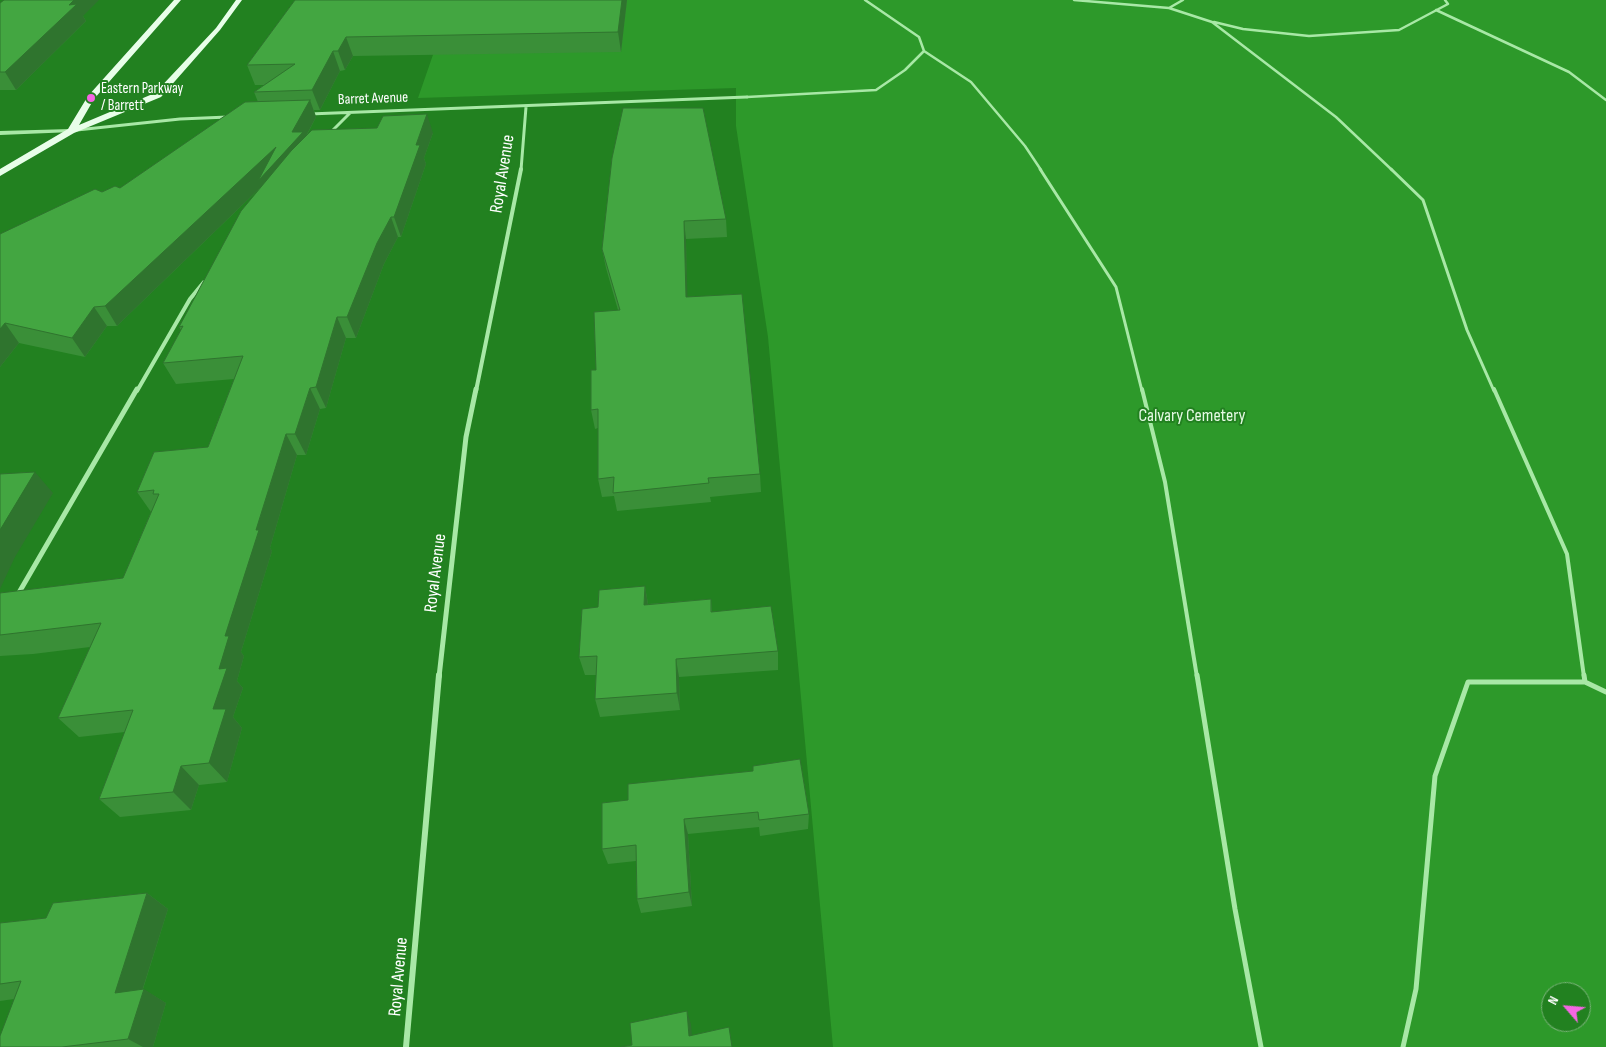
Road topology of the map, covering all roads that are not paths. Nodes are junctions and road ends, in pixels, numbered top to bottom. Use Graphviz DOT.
graph roads {
  1 [pos="178,0"];
  2 [pos="239,0"];
  3 [pos="865,0"];
  4 [pos="1074,0"];
  5 [pos="1183,0"];
  6 [pos="1445,0"];
  7 [pos="1169,8"];
  8 [pos="1436,10"];
  9 [pos="1212,22"];
  10 [pos="924,51"];
  11 [pos="747,97"];
  12 [pos="1606,100"];
  13 [pos="526,107"];
  14 [pos="350,112"];
  15 [pos="300,114"];
  16 [pos="230,117"];
  17 [pos="71,131"];
  18 [pos="0,133"];
  19 [pos="330,134"];
  20 [pos="0,173"];
  21 [pos="209,276"];
  22 [pos="15,599"];
  23 [pos="1585,682"];
  24 [pos="1606,692"];
  25 [pos="406,1047"];
  26 [pos="1261,1047"];
  27 [pos="1403,1047"];
  1 -- 17 [label="main road"];
  2 -- 17 [label="main road"];
  3 -- 10 [label="lane"];
  4 -- 7 [label="lane"];
  5 -- 7 [label="lane"];
  6 -- 8 [label="lane"];
  7 -- 9 [label="lane"];
  8 -- 9 [label="lane"];
  8 -- 12 [label="lane"];
  9 -- 23 [label="lane"];
  10 -- 11 [label="lane"];
  10 -- 26 [label="lane"];
  11 -- 13 [label="street, Barret Avenue"];
  13 -- 14 [label="street, Barret Avenue"];
  13 -- 25 [label="street, Royal Avenue"];
  14 -- 15 [label="street, Barret Avenue"];
  14 -- 19 [label="street"];
  16 -- 17 [label="street"];
  17 -- 18 [label="street"];
  17 -- 20 [label="main road"];
  21 -- 22 [label="street"];
  23 -- 24 [label="lane"];
  23 -- 27 [label="lane"];
}
